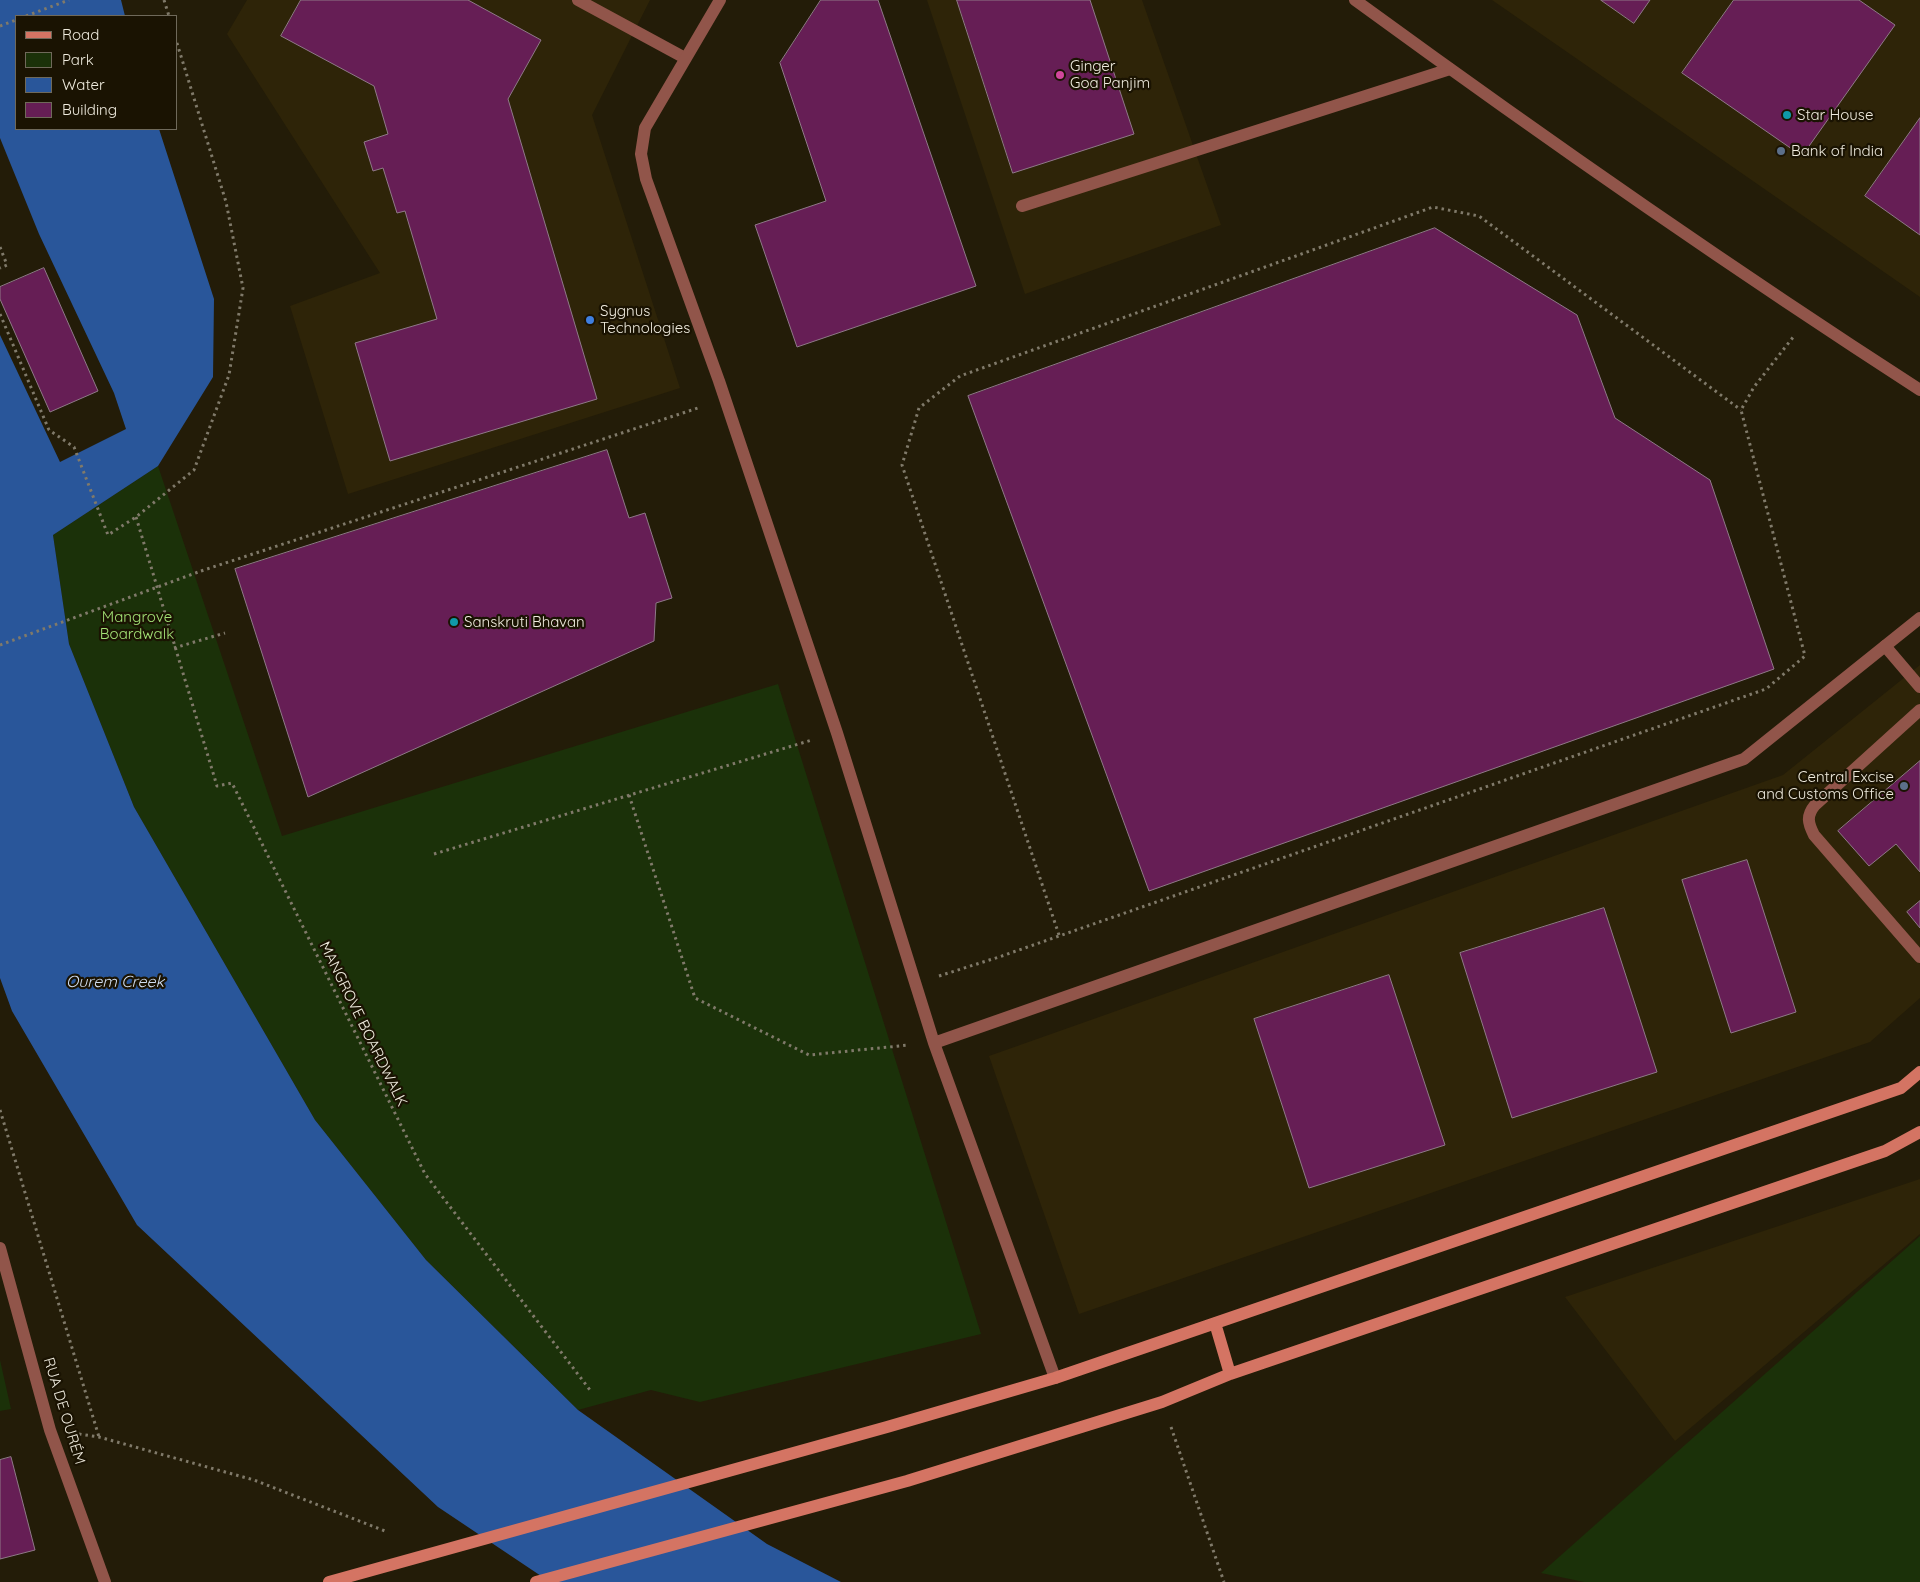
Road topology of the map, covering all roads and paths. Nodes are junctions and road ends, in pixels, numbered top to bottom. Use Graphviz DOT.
graph roads {
  1 [pos="69,0"];
  2 [pos="164,0"];
  3 [pos="578,0"];
  4 [pos="720,0"];
  5 [pos="1356,0"];
  6 [pos="29,15"];
  7 [pos="169,15"];
  8 [pos="15,20"];
  9 [pos="0,26"];
  10 [pos="178,46"];
  11 [pos="685,58"];
  12 [pos="1450,69"];
  13 [pos="1022,206"];
  14 [pos="0,247"];
  15 [pos="0,268"];
  16 [pos="0,314"];
  17 [pos="1808,318"];
  18 [pos="1920,390"];
  19 [pos="725,399"];
  20 [pos="1741,410"];
  21 [pos="136,517"];
  22 [pos="1920,618"];
  23 [pos="225,633"];
  24 [pos="0,645"];
  25 [pos="1885,646"];
  26 [pos="174,648"];
  27 [pos="1920,687"];
  28 [pos="1920,710"];
  29 [pos="837,733"];
  30 [pos="629,795"];
  31 [pos="434,854"];
  32 [pos="1059,935"];
  33 [pos="1920,957"];
  34 [pos="916,983"];
  35 [pos="934,1042"];
  36 [pos="1920,1072"];
  37 [pos="0,1110"];
  38 [pos="1920,1132"];
  39 [pos="0,1248"];
  40 [pos="1216,1323"];
  41 [pos="1230,1374"];
  42 [pos="1055,1378"];
  43 [pos="590,1390"];
  44 [pos="1162,1402"];
  45 [pos="50,1430"];
  46 [pos="99,1437"];
  47 [pos="385,1531"];
  48 [pos="334,1581"];
  49 [pos="105,1582"];
  50 [pos="536,1582"];
  51 [pos="1224,1582"];
  1 -- 6 [label="path"];
  2 -- 7 [label="path"];
  3 -- 11 [label="street"];
  4 -- 11 [label="street"];
  5 -- 12 [label="street"];
  8 -- 9 [label="path"];
  10 -- 21 [label="path"];
  11 -- 19 [label="street"];
  12 -- 13 [label="street"];
  12 -- 17 [label="street"];
  14 -- 15 [label="path"];
  16 -- 21 [label="path"];
  17 -- 18 [label="street"];
  17 -- 20 [label="path"];
  19 -- 24 [label="path, bridge"];
  19 -- 29 [label="street"];
  20 -- 32 [label="path"];
  20 -- 32 [label="path"];
  21 -- 26 [label="path, MANGROVE BOARDWALK"];
  22 -- 25 [label="street"];
  23 -- 26 [label="path"];
  25 -- 27 [label="street"];
  25 -- 35 [label="street"];
  26 -- 43 [label="path, MANGROVE BOARDWALK"];
  28 -- 33 [label="street"];
  29 -- 30 [label="path"];
  29 -- 34 [label="street"];
  30 -- 31 [label="path"];
  30 -- 35 [label="path"];
  32 -- 34 [label="path"];
  34 -- 35 [label="street"];
  35 -- 42 [label="street"];
  36 -- 40 [label="main road"];
  37 -- 46 [label="path"];
  38 -- 41 [label="main road"];
  39 -- 45 [label="street, RUA DE OURÉM"];
  40 -- 41 [label="main road"];
  40 -- 42 [label="main road"];
  41 -- 44 [label="main road"];
  42 -- 48 [label="main road"];
  44 -- 50 [label="main road"];
  44 -- 51 [label="path"];
  45 -- 46 [label="path"];
  45 -- 49 [label="street, RUA DE OURÉM"];
  46 -- 47 [label="path"];
}
